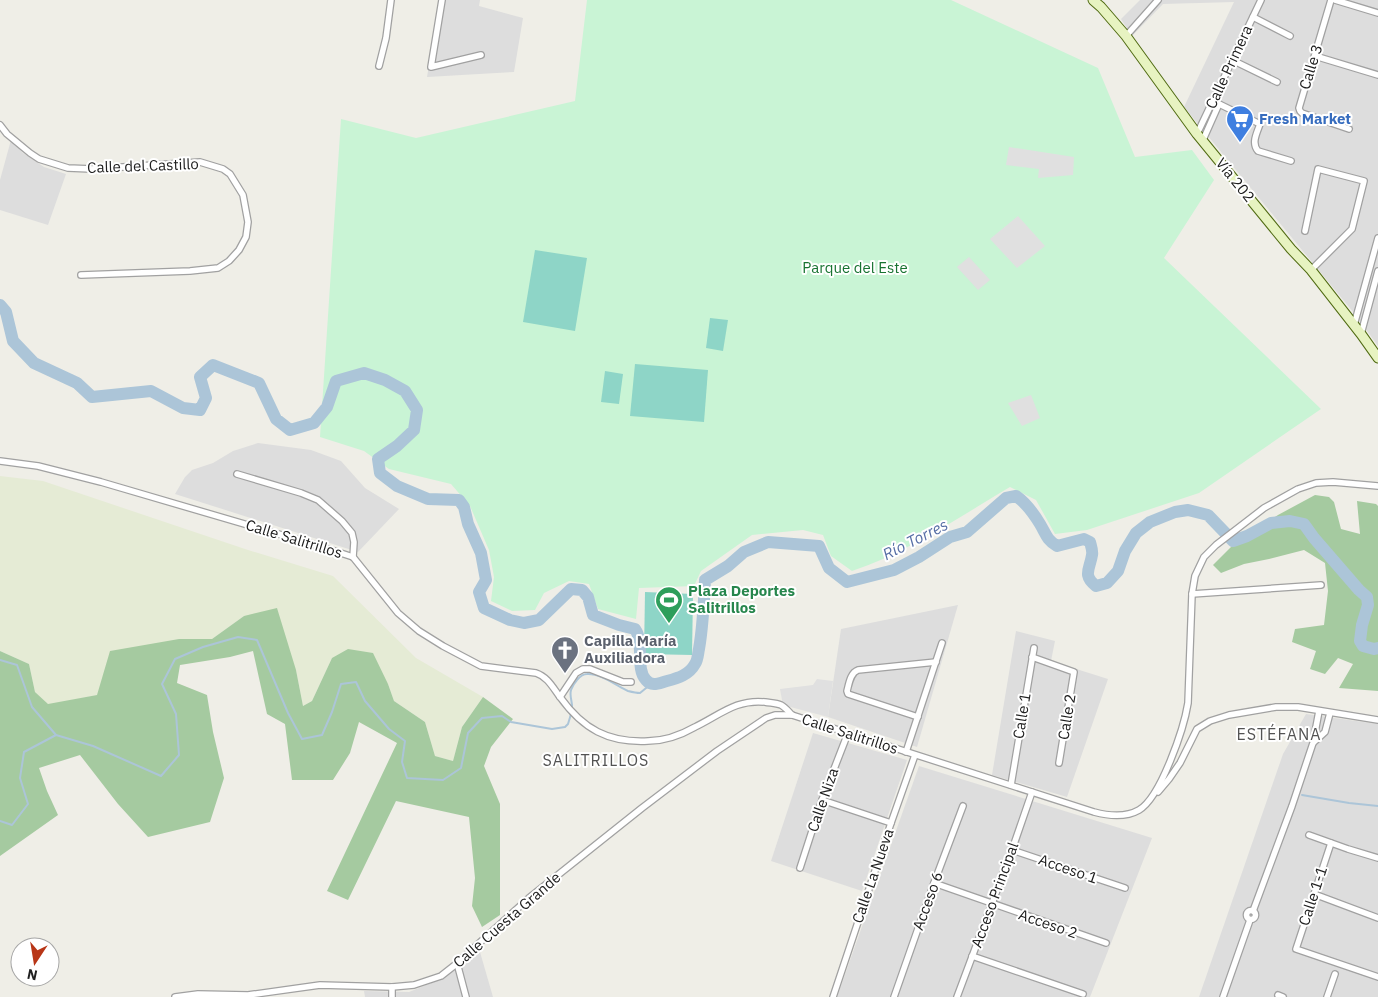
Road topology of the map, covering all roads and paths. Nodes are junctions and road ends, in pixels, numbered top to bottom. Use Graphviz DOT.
graph roads {
  1 [pos="392,0"];
  2 [pos="442,0"];
  3 [pos="1094,0"];
  4 [pos="1158,0"];
  5 [pos="1261,0"];
  6 [pos="1331,0"];
  7 [pos="1335,0"];
  8 [pos="1378,13"];
  9 [pos="1253,17"];
  10 [pos="1126,36"];
  11 [pos="1290,36"];
  12 [pos="481,55"];
  13 [pos="1314,56"];
  14 [pos="1232,60"];
  15 [pos="379,66"];
  16 [pos="1378,76"];
  17 [pos="1277,82"];
  18 [pos="1212,101"];
  19 [pos="1219,104"];
  20 [pos="0,125"];
  21 [pos="1349,129"];
  22 [pos="1200,137"];
  23 [pos="1291,161"];
  24 [pos="1305,231"];
  25 [pos="1378,238"];
  26 [pos="1311,270"];
  27 [pos="1378,270"];
  28 [pos="80,275"];
  29 [pos="1366,281"];
  30 [pos="1375,283"];
  31 [pos="1354,325"];
  32 [pos="1361,334"];
  33 [pos="1378,358"];
  34 [pos="0,461"];
  35 [pos="237,474"];
  36 [pos="1378,486"];
  37 [pos="353,557"];
  38 [pos="1321,585"];
  39 [pos="1192,594"];
  40 [pos="942,643"];
  41 [pos="1034,648"];
  42 [pos="1032,657"];
  43 [pos="936,662"];
  44 [pos="631,682"];
  45 [pos="560,697"];
  46 [pos="1319,711"];
  47 [pos="1330,713"];
  48 [pos="792,715"];
  49 [pos="918,717"];
  50 [pos="1378,720"];
  51 [pos="848,733"];
  52 [pos="1313,743"];
  53 [pos="906,752"];
  54 [pos="915,755"];
  55 [pos="1060,763"];
  56 [pos="1011,785"];
  57 [pos="1032,792"];
  58 [pos="1151,799"];
  59 [pos="822,800"];
  60 [pos="963,806"];
  61 [pos="891,823"];
  62 [pos="1309,835"];
  63 [pos="1331,843"];
  64 [pos="1012,850"];
  65 [pos="1378,858"];
  66 [pos="800,868"];
  67 [pos="934,883"];
  68 [pos="1125,888"];
  69 [pos="1314,894"];
  70 [pos="991,904"];
  71 [pos="1378,918"];
  72 [pos="1106,944"];
  73 [pos="972,956"];
  74 [pos="457,963"];
  75 [pos="1335,974"];
  76 [pos="1378,978"];
  77 [pos="392,987"];
  78 [pos="1083,994"];
  79 [pos="198,996"];
  80 [pos="175,997"];
  81 [pos="392,997"];
  82 [pos="466,997"];
  83 [pos="833,997"];
  84 [pos="894,997"];
  85 [pos="957,997"];
  86 [pos="1223,997"];
  87 [pos="1327,997"];
  1 -- 15 [label="street"];
  2 -- 12 [label="street"];
  3 -- 10 [label="main road, Vía 202"];
  4 -- 10 [label="street"];
  5 -- 9 [label="street, Calle Primera"];
  6 -- 13 [label="street, Calle 3"];
  7 -- 8 [label="street"];
  9 -- 11 [label="street"];
  9 -- 14 [label="street, Calle Primera"];
  10 -- 22 [label="main road, Vía 202"];
  13 -- 16 [label="street"];
  13 -- 21 [label="street, Calle 3"];
  14 -- 17 [label="street"];
  14 -- 18 [label="street, Calle Primera"];
  18 -- 19 [label="street"];
  18 -- 22 [label="street, Calle Primera"];
  19 -- 22 [label="street, Calle Primera"];
  19 -- 23 [label="street"];
  20 -- 28 [label="street, Calle del Castillo"];
  22 -- 26 [label="main road, Vía 202"];
  24 -- 26 [label="street"];
  25 -- 29 [label="street"];
  26 -- 31 [label="main road, Vía 202"];
  27 -- 30 [label="street"];
  29 -- 30 [label="street"];
  29 -- 31 [label="street"];
  30 -- 32 [label="street"];
  31 -- 32 [label="main road, Vía 202"];
  32 -- 33 [label="main road, Vía 202"];
  34 -- 37 [label="street, Calle Salitrillos"];
  35 -- 37 [label="street"];
  36 -- 39 [label="street, Calle Salitrillos"];
  37 -- 45 [label="street, Calle Salitrillos"];
  38 -- 39 [label="street"];
  39 -- 58 [label="street, Calle Salitrillos"];
  40 -- 43 [label="street"];
  41 -- 42 [label="street, Calle 1"];
  42 -- 55 [label="street, Calle 2"];
  42 -- 56 [label="street, Calle 1"];
  43 -- 49 [label="street"];
  43 -- 49 [label="street"];
  44 -- 45 [label="street"];
  45 -- 48 [label="street, Calle Salitrillos"];
  46 -- 47 [label="street"];
  46 -- 52 [label="street"];
  46 -- 58 [label="street"];
  47 -- 50 [label="street"];
  47 -- 52 [label="street"];
  48 -- 51 [label="street, Calle Salitrillos"];
  48 -- 74 [label="street, Calle Cuesta Grande"];
  49 -- 53 [label="street"];
  51 -- 53 [label="street, Calle Salitrillos"];
  51 -- 59 [label="street, Calle Niza"];
  52 -- 86 [label="street"];
  53 -- 54 [label="street, Calle Salitrillos"];
  54 -- 56 [label="street, Calle Salitrillos"];
  54 -- 61 [label="street, Calle La Nueva"];
  56 -- 57 [label="street, Calle Salitrillos"];
  57 -- 58 [label="street, Calle Salitrillos"];
  57 -- 64 [label="street, Acceso Principal"];
  59 -- 61 [label="street"];
  59 -- 66 [label="street, Calle Niza"];
  60 -- 67 [label="street, Acceso 6"];
  61 -- 83 [label="street, Calle La Nueva"];
  62 -- 63 [label="street"];
  63 -- 65 [label="street"];
  63 -- 69 [label="street, Calle 1-1"];
  64 -- 68 [label="street, Acceso 1"];
  64 -- 70 [label="street, Acceso Principal"];
  67 -- 70 [label="street, Acceso 2"];
  67 -- 84 [label="street, Acceso 6"];
  69 -- 71 [label="street"];
  69 -- 76 [label="street, Calle 1-1"];
  70 -- 72 [label="street, Acceso 2"];
  70 -- 73 [label="street, Acceso Principal"];
  73 -- 78 [label="street"];
  73 -- 85 [label="street, Acceso Principal"];
  74 -- 77 [label="street, Calle Cuesta Grande"];
  74 -- 82 [label="street"];
  75 -- 87 [label="street"];
  77 -- 79 [label="street, Calle Cuesta Grande"];
  77 -- 81 [label="street"];
  79 -- 80 [label="street, Calle Cuesta Grande"];
}
